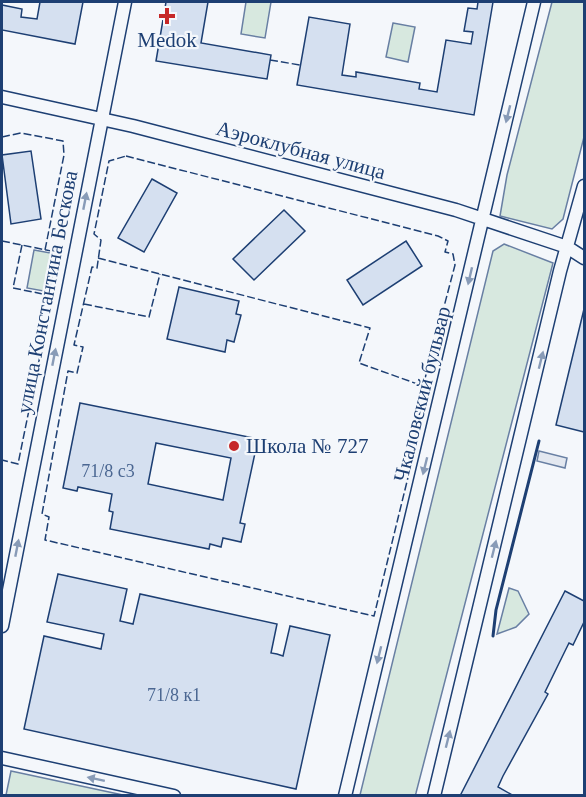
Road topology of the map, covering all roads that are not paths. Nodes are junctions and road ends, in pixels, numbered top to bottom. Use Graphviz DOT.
graph roads {
  1 [pos="125,2"];
  2 [pos="534,2"];
  3 [pos="2,97"];
  4 [pos="101,120"];
  5 [pos="585,186"];
  6 [pos="482,219"];
  7 [pos="567,247"];
  8 [pos="585,258"];
  9 [pos="2,626"];
  10 [pos="2,758"];
  11 [pos="174,795"];
  12 [pos="345,795"];
  13 [pos="434,795"];
  1 -- 4 [label="street, улица Константина Бескова"];
  2 -- 6 [label="street, Чкаловский бульвар, one-way"];
  3 -- 4 [label="street, Аэроклубная улица"];
  4 -- 6 [label="street, Аэроклубная улица"];
  9 -- 4 [label="street, улица Константина Бескова, one-way"];
  5 -- 7 [label="street"];
  6 -- 7 [label="street, Аэроклубная улица"];
  6 -- 12 [label="street, Чкаловский бульвар, one-way"];
  7 -- 8 [label="street, Аэроклубная улица"];
  13 -- 7 [label="street, one-way"];
  11 -- 10 [label="street, one-way"];
}
